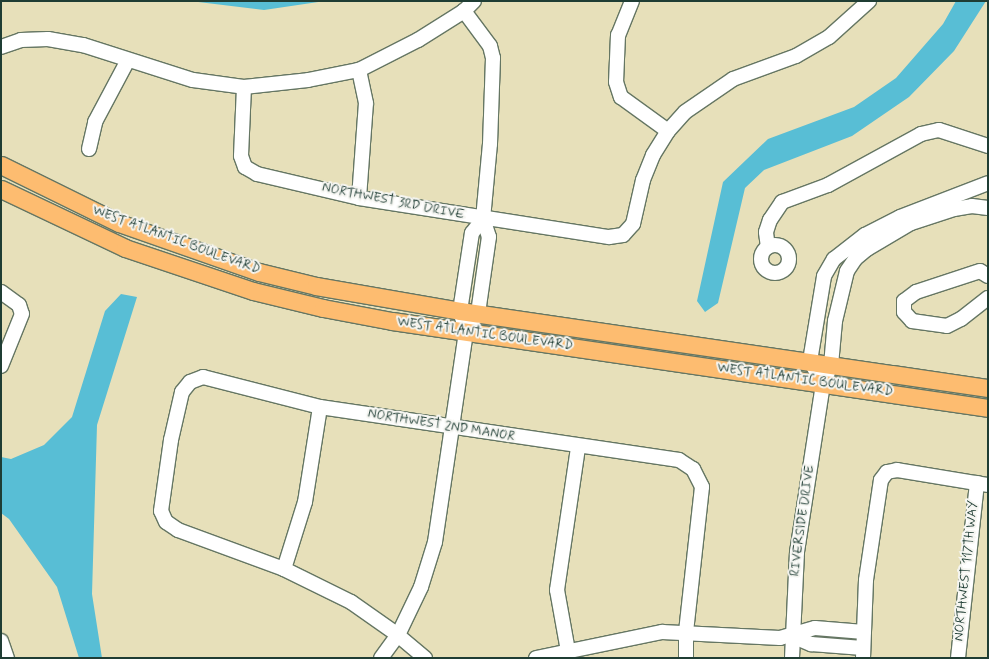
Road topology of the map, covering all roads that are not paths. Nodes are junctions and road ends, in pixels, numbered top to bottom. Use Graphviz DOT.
graph roads {
  1 [pos="474,1"];
  2 [pos="632,1"];
  3 [pos="869,1"];
  4 [pos="464,11"];
  5 [pos="1,47"];
  6 [pos="128,60"];
  7 [pos="359,70"];
  8 [pos="244,87"];
  9 [pos="668,131"];
  10 [pos="988,146"];
  11 [pos="89,149"];
  12 [pos="1,166"];
  13 [pos="988,183"];
  14 [pos="1,189"];
  15 [pos="359,198"];
  16 [pos="988,208"];
  17 [pos="483,219"];
  18 [pos="768,247"];
  19 [pos="824,276"];
  20 [pos="988,276"];
  21 [pos="845,281"];
  22 [pos="1,292"];
  23 [pos="988,298"];
  24 [pos="460,311"];
  25 [pos="478,313"];
  26 [pos="466,332"];
  27 [pos="810,362"];
  28 [pos="831,365"];
  29 [pos="1,366"];
  30 [pos="823,384"];
  31 [pos="988,388"];
  32 [pos="320,408"];
  33 [pos="988,408"];
  34 [pos="452,427"];
  35 [pos="578,447"];
  36 [pos="982,484"];
  37 [pos="284,569"];
  38 [pos="864,632"];
  39 [pos="686,633"];
  40 [pos="398,635"];
  41 [pos="792,636"];
  42 [pos="1,640"];
  43 [pos="568,651"];
  44 [pos="863,653"];
  45 [pos="7,658"];
  46 [pos="381,658"];
  47 [pos="425,658"];
  48 [pos="536,658"];
  49 [pos="686,658"];
  50 [pos="792,658"];
  51 [pos="958,658"];
  1 -- 4 [label="street"];
  2 -- 9 [label="street"];
  3 -- 9 [label="street"];
  4 -- 7 [label="street"];
  4 -- 17 [label="street"];
  5 -- 6 [label="street"];
  6 -- 8 [label="street"];
  6 -- 11 [label="street"];
  7 -- 8 [label="street"];
  7 -- 15 [label="street"];
  8 -- 15 [label="street, NORTHWEST 3RD DRIVE"];
  9 -- 17 [label="street, NORTHWEST 3RD DRIVE"];
  10 -- 18 [label="street"];
  12 -- 24 [label="main road, WEST ATLANTIC BOULEVARD"];
  13 -- 19 [label="street, WEST ATLANTIC BOULEVARD"];
  14 -- 26 [label="main road, WEST ATLANTIC BOULEVARD"];
  15 -- 17 [label="street, NORTHWEST 3RD DRIVE"];
  16 -- 21 [label="street, WEST ATLANTIC BOULEVARD"];
  17 -- 24 [label="street"];
  17 -- 25 [label="street"];
  19 -- 21 [label="street"];
  19 -- 27 [label="street, WEST ATLANTIC BOULEVARD"];
  20 -- 23 [label="street"];
  21 -- 28 [label="street, WEST ATLANTIC BOULEVARD"];
  22 -- 29 [label="street"];
  24 -- 25 [label="main road, WEST ATLANTIC BOULEVARD"];
  24 -- 26 [label="street"];
  25 -- 26 [label="street"];
  25 -- 27 [label="main road, WEST ATLANTIC BOULEVARD"];
  26 -- 30 [label="main road, WEST ATLANTIC BOULEVARD"];
  26 -- 34 [label="street"];
  27 -- 28 [label="main road, WEST ATLANTIC BOULEVARD"];
  27 -- 30 [label="street"];
  28 -- 30 [label="street, RIVERSIDE DRIVE"];
  28 -- 31 [label="main road, WEST ATLANTIC BOULEVARD"];
  30 -- 33 [label="main road, WEST ATLANTIC BOULEVARD"];
  30 -- 41 [label="street, RIVERSIDE DRIVE"];
  32 -- 34 [label="street, NORTHWEST 2ND MANOR"];
  32 -- 37 [label="street"];
  32 -- 37 [label="street, NORTHWEST 2ND MANOR"];
  34 -- 35 [label="street, NORTHWEST 2ND MANOR"];
  34 -- 40 [label="street"];
  35 -- 39 [label="street, NORTHWEST 2ND MANOR"];
  35 -- 43 [label="street"];
  36 -- 38 [label="street"];
  36 -- 51 [label="street, NORTHWEST 117TH WAY"];
  37 -- 40 [label="street"];
  38 -- 41 [label="street"];
  38 -- 44 [label="street"];
  39 -- 41 [label="street"];
  39 -- 43 [label="street"];
  39 -- 49 [label="street"];
  40 -- 46 [label="street"];
  40 -- 47 [label="street"];
  41 -- 44 [label="street"];
  41 -- 50 [label="street, RIVERSIDE DRIVE"];
  42 -- 45 [label="street"];
  43 -- 48 [label="street"];
}
